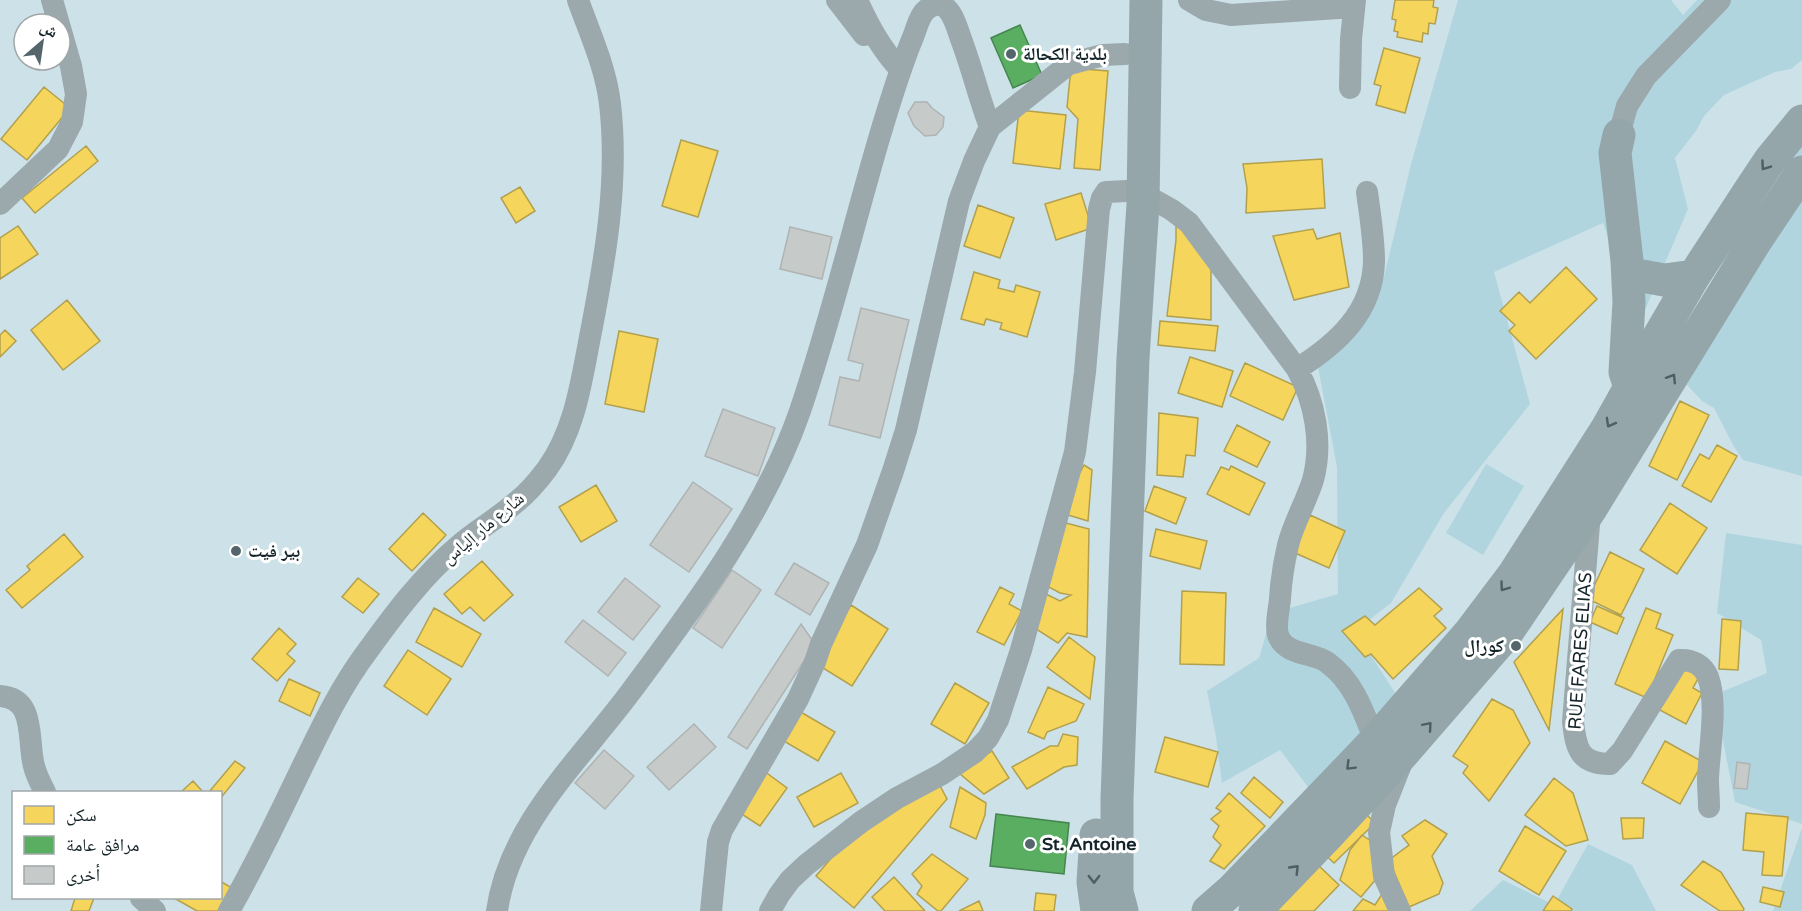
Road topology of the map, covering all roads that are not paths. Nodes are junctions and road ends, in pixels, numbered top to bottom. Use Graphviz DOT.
graph roads {
  1 [pos="52,0"];
  2 [pos="578,0"];
  3 [pos="837,0"];
  4 [pos="857,0"];
  5 [pos="1127,0"];
  6 [pos="1146,0"];
  7 [pos="1189,0"];
  8 [pos="1720,0"];
  9 [pos="1354,3"];
  10 [pos="879,42"];
  11 [pos="1125,54"];
  12 [pos="900,69"];
  13 [pos="1350,88"];
  14 [pos="1802,121"];
  15 [pos="990,128"];
  16 [pos="1619,135"];
  17 [pos="1802,172"];
  18 [pos="1367,192"];
  19 [pos="1135,198"];
  20 [pos="0,204"];
  21 [pos="1642,276"];
  22 [pos="1694,276"];
  23 [pos="1652,348"];
  24 [pos="1297,369"];
  25 [pos="1630,387"];
  26 [pos="1590,510"];
  27 [pos="0,696"];
  28 [pos="1387,750"];
  29 [pos="45,791"];
  30 [pos="1709,807"];
  31 [pos="143,899"];
  32 [pos="499,901"];
  33 [pos="155,911"];
  34 [pos="229,911"];
  35 [pos="512,911"];
  36 [pos="711,911"];
  37 [pos="770,911"];
  38 [pos="1097,911"];
  39 [pos="1122,911"];
  40 [pos="1208,911"];
  41 [pos="1255,911"];
  42 [pos="1400,911"];
  1 -- 20 [label="street"];
  2 -- 34 [label="street, شارع مار إلياس"];
  3 -- 10 [label="street"];
  4 -- 10 [label="street"];
  5 -- 11 [label="highway"];
  6 -- 19 [label="highway"];
  7 -- 9 [label="street"];
  8 -- 16 [label="street"];
  9 -- 13 [label="street"];
  10 -- 12 [label="street"];
  11 -- 15 [label="street"];
  11 -- 19 [label="highway"];
  12 -- 15 [label="street"];
  12 -- 32 [label="street"];
  14 -- 22 [label="highway, one-way"];
  15 -- 36 [label="street"];
  16 -- 21 [label="highway"];
  16 -- 25 [label="highway"];
  26 -- 17 [label="highway, one-way"];
  18 -- 24 [label="street"];
  19 -- 24 [label="street"];
  19 -- 37 [label="street"];
  19 -- 38 [label="highway, one-way"];
  19 -- 39 [label="highway"];
  21 -- 22 [label="highway"];
  21 -- 23 [label="highway"];
  22 -- 23 [label="highway"];
  23 -- 25 [label="highway"];
  24 -- 28 [label="street"];
  25 -- 28 [label="highway, one-way"];
  28 -- 26 [label="highway, one-way"];
  26 -- 30 [label="street, RUE FARES ELIAS"];
  27 -- 29 [label="street"];
  28 -- 40 [label="highway, one-way"];
  41 -- 28 [label="highway, one-way"];
  28 -- 42 [label="street"];
  31 -- 33 [label="street"];
  32 -- 35 [label="street"];
}
